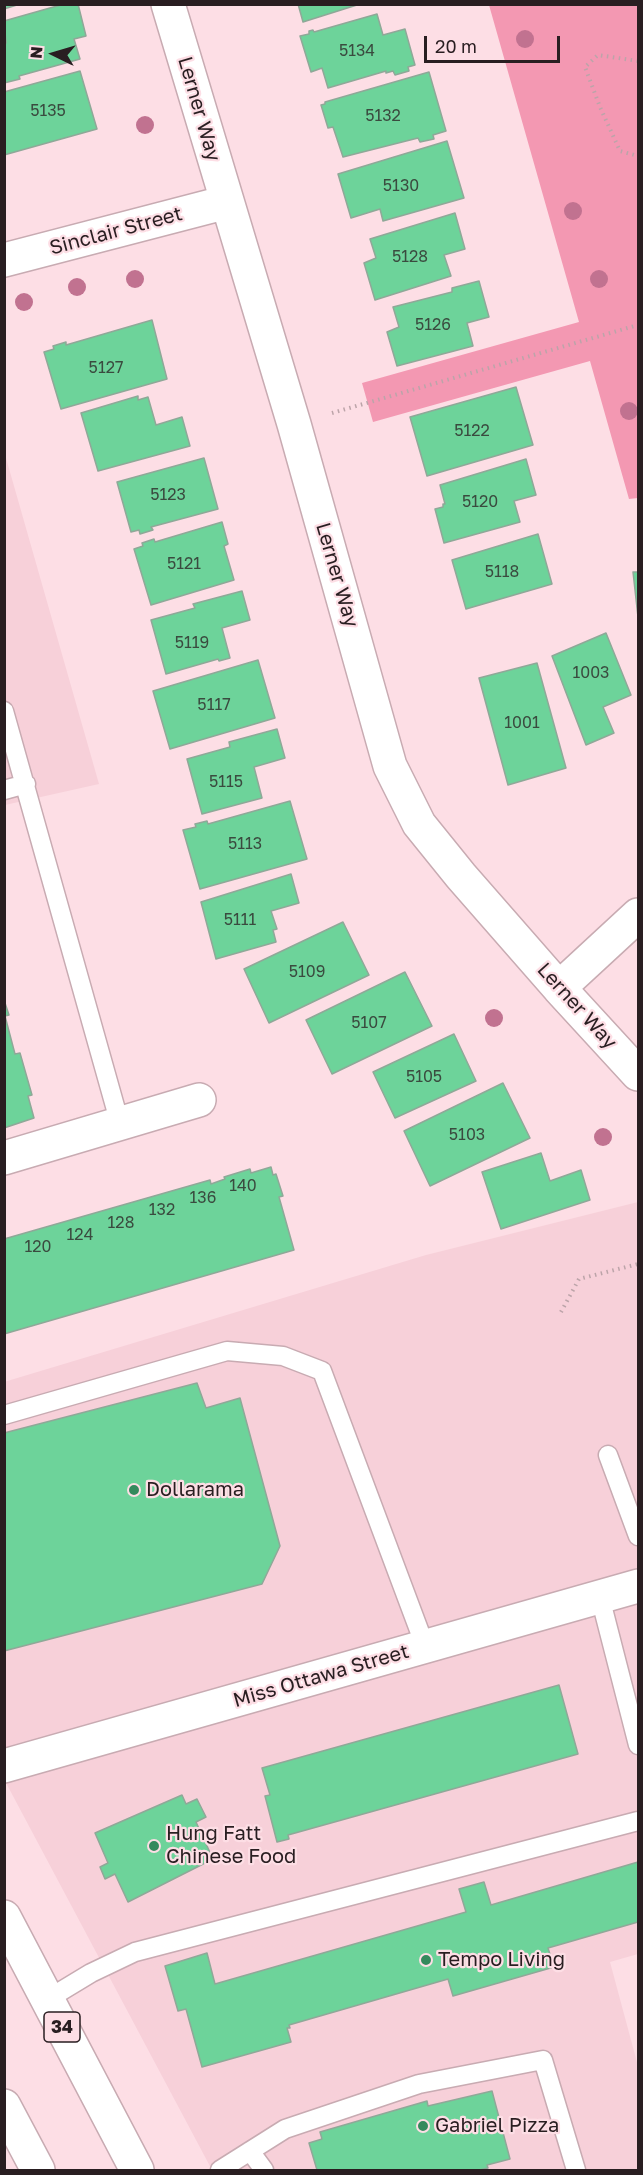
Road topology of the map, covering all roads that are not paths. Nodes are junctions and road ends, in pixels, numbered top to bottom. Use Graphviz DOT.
graph roads {
  1 [pos="168,4"];
  2 [pos="227,202"];
  3 [pos="4,260"];
  4 [pos="4,711"];
  5 [pos="26,784"];
  6 [pos="4,790"];
  7 [pos="639,915"];
  8 [pos="559,988"];
  9 [pos="639,1074"];
  10 [pos="199,1100"];
  11 [pos="120,1124"];
  12 [pos="4,1158"];
  13 [pos="4,1415"];
  14 [pos="608,1455"];
  15 [pos="639,1536"];
  16 [pos="639,1586"];
  17 [pos="600,1597"];
  18 [pos="425,1646"];
  19 [pos="639,1745"];
  20 [pos="4,1766"];
  21 [pos="639,1821"];
  22 [pos="4,1917"];
  23 [pos="48,1999"];
  24 [pos="4,2106"];
  25 [pos="250,2151"];
  26 [pos="38,2170"];
  27 [pos="137,2170"];
  28 [pos="220,2170"];
  29 [pos="264,2170"];
  30 [pos="576,2170"];
  1 -- 2 [label="street, Lerner Way"];
  2 -- 3 [label="street, Sinclair Street"];
  2 -- 8 [label="street, Lerner Way"];
  4 -- 5 [label="lane"];
  5 -- 6 [label="lane"];
  5 -- 11 [label="lane"];
  7 -- 8 [label="street"];
  8 -- 9 [label="street, Lerner Way"];
  10 -- 11 [label="street"];
  11 -- 12 [label="street"];
  13 -- 18 [label="lane"];
  14 -- 15 [label="lane"];
  16 -- 17 [label="street, Miss Ottawa Street"];
  17 -- 18 [label="street, Miss Ottawa Street"];
  17 -- 19 [label="lane"];
  18 -- 20 [label="street, Miss Ottawa Street"];
  21 -- 23 [label="lane"];
  22 -- 23 [label="street, 34"];
  23 -- 27 [label="street, 34"];
  24 -- 26 [label="street"];
  25 -- 28 [label="lane"];
  25 -- 29 [label="lane"];
  25 -- 30 [label="lane"];
}
